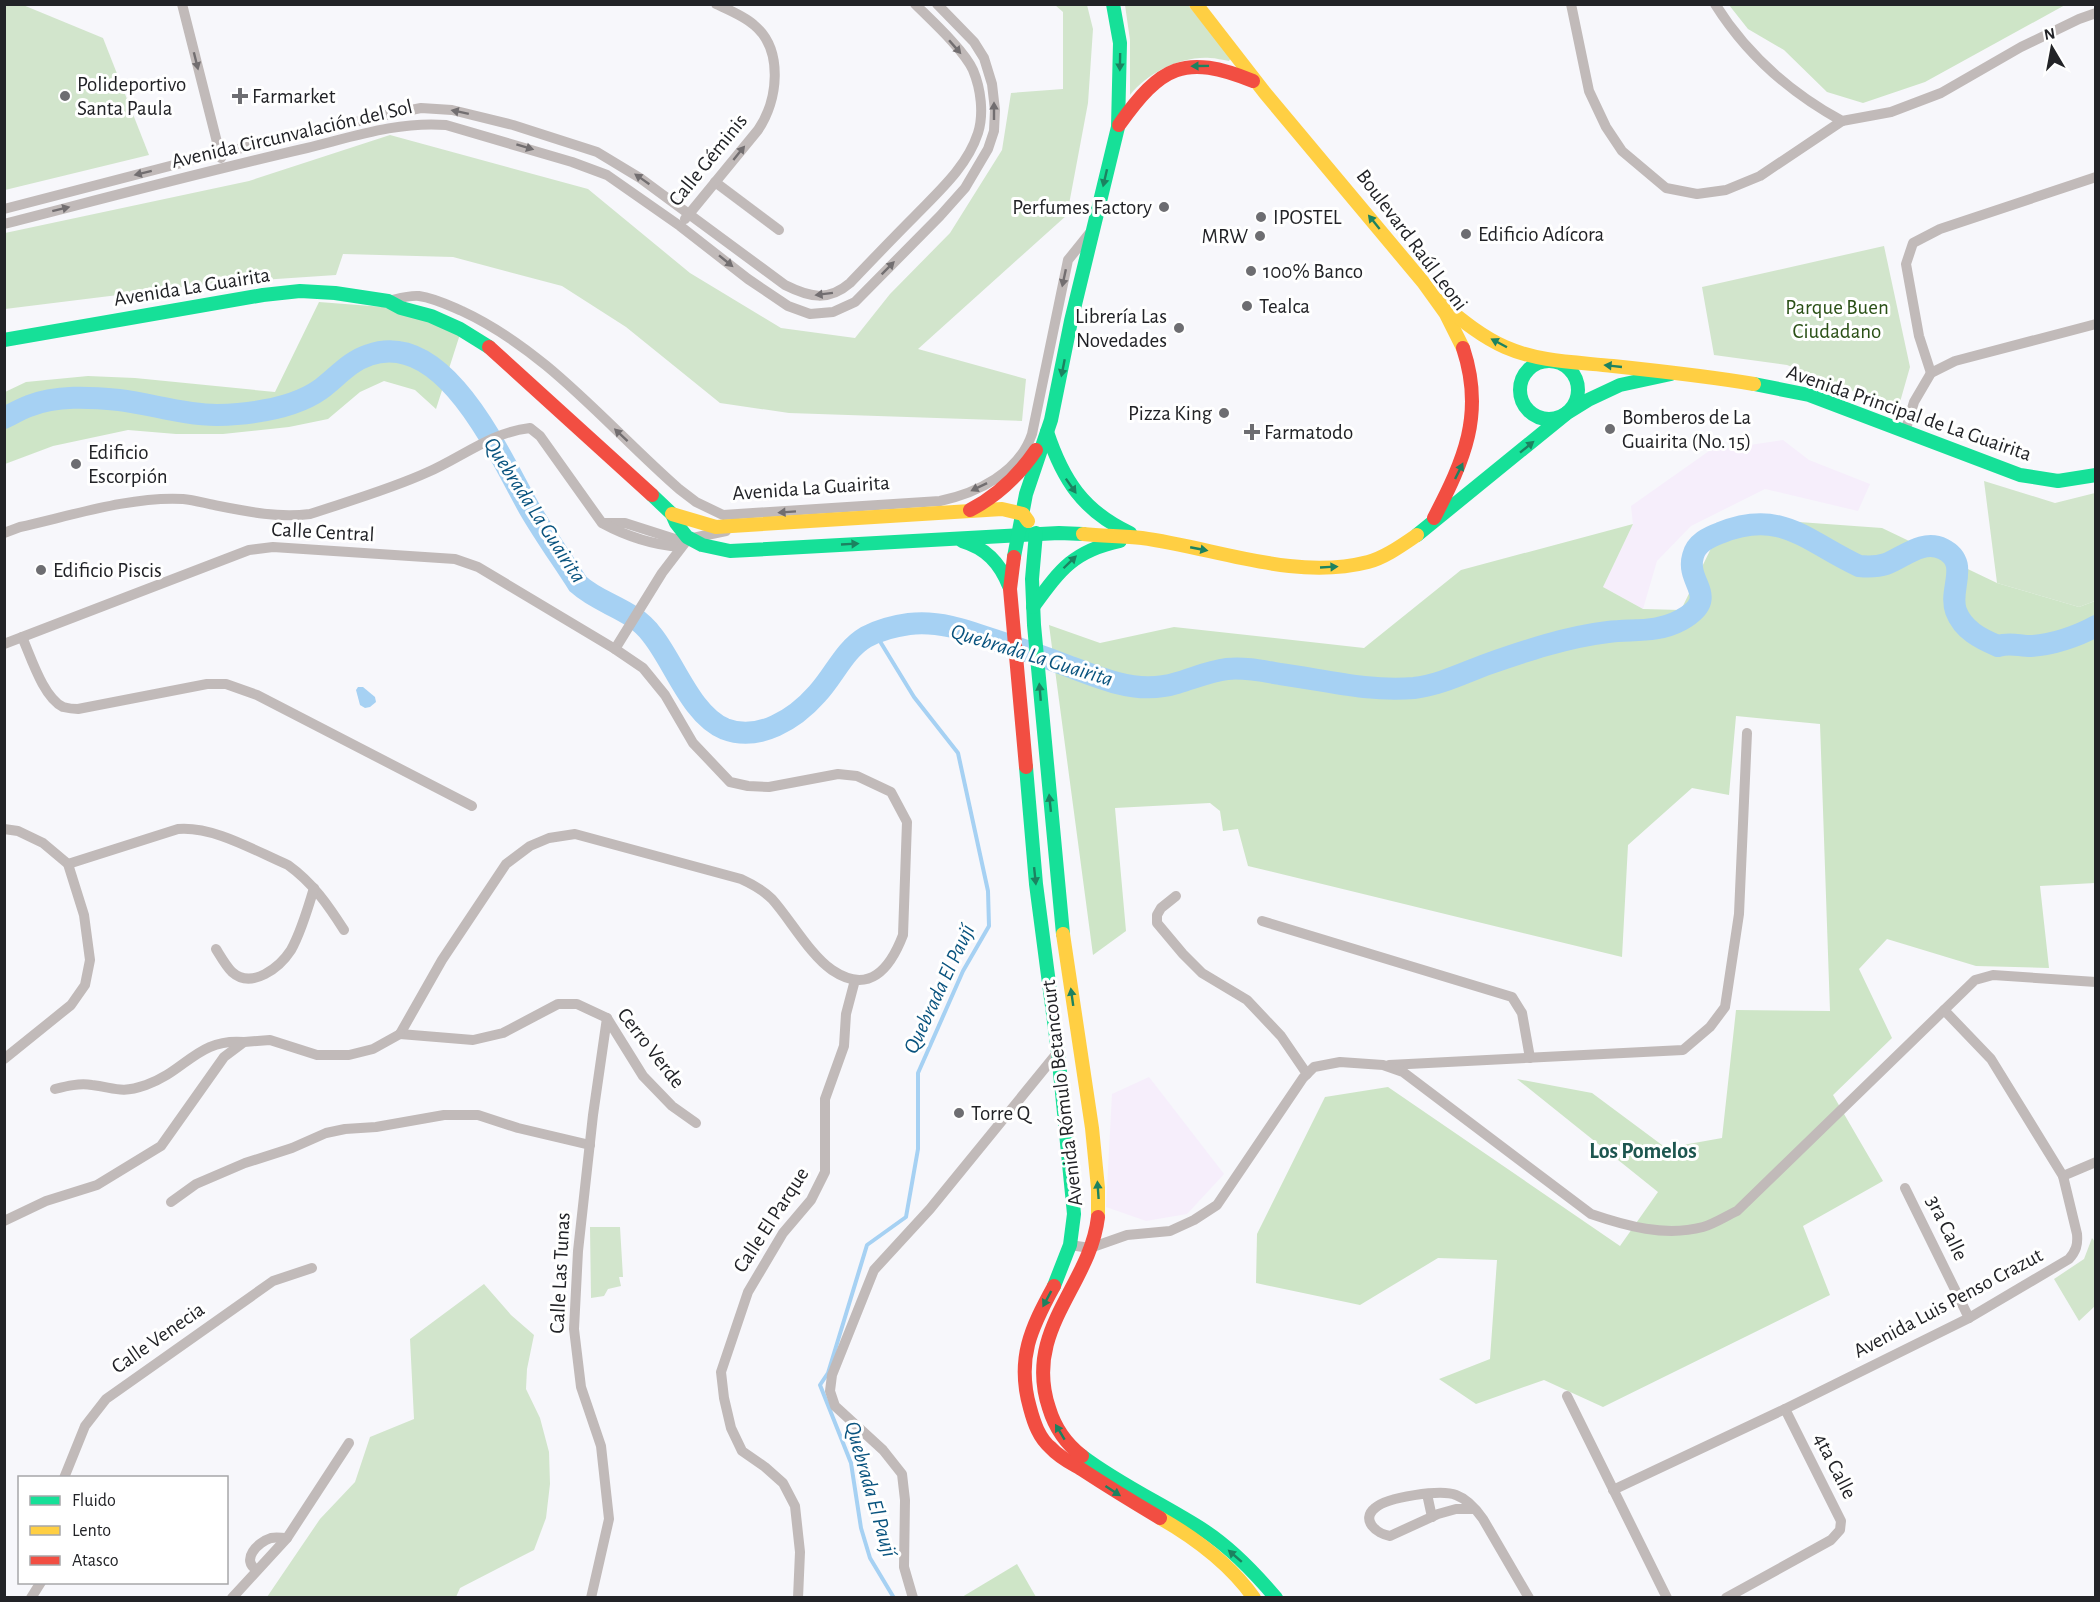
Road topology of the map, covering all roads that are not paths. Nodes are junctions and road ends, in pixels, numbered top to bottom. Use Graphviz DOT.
graph roads {
  1 [pos="182,4"];
  2 [pos="716,4"];
  3 [pos="915,4"];
  4 [pos="937,4"];
  5 [pos="1113,4"];
  6 [pos="1197,4"];
  7 [pos="1572,4"];
  8 [pos="1715,4"];
  9 [pos="2096,13"];
  10 [pos="1256,82"];
  11 [pos="1842,121"];
  12 [pos="1118,127"];
  13 [pos="220,153"];
  14 [pos="223,168"];
  15 [pos="2096,177"];
  16 [pos="716,182"];
  17 [pos="4,208"];
  18 [pos="689,214"];
  19 [pos="4,224"];
  20 [pos="680,226"];
  21 [pos="1093,229"];
  22 [pos="779,231"];
  23 [pos="1437,300"];
  24 [pos="388,301"];
  25 [pos="2096,324"];
  26 [pos="4,340"];
  27 [pos="1555,362"];
  28 [pos="1931,373"];
  29 [pos="1671,374"];
  30 [pos="1567,413"];
  31 [pos="1047,432"];
  32 [pos="1905,432"];
  33 [pos="2096,475"];
  34 [pos="933,513"];
  35 [pos="672,514"];
  36 [pos="1023,514"];
  37 [pos="1432,523"];
  38 [pos="752,526"];
  39 [pos="4,533"];
  40 [pos="1036,533"];
  41 [pos="1017,534"];
  42 [pos="941,538"];
  43 [pos="1142,538"];
  44 [pos="684,543"];
  45 [pos="1010,589"];
  46 [pos="1033,607"];
  47 [pos="22,637"];
  48 [pos="4,644"];
  49 [pos="615,650"];
  50 [pos="1747,733"];
  51 [pos="472,806"];
  52 [pos="4,829"];
  53 [pos="68,864"];
  54 [pos="314,888"];
  55 [pos="1176,896"];
  56 [pos="1262,921"];
  57 [pos="344,930"];
  58 [pos="216,949"];
  59 [pos="855,980"];
  60 [pos="2096,982"];
  61 [pos="1944,1010"];
  62 [pos="607,1018"];
  63 [pos="400,1034"];
  64 [pos="244,1041"];
  65 [pos="1058,1052"];
  66 [pos="1530,1058"];
  67 [pos="4,1059"];
  68 [pos="1383,1065"];
  69 [pos="1307,1074"];
  70 [pos="55,1089"];
  71 [pos="696,1123"];
  72 [pos="590,1145"];
  73 [pos="2096,1162"];
  74 [pos="2063,1176"];
  75 [pos="1905,1188"];
  76 [pos="171,1202"];
  77 [pos="4,1221"];
  78 [pos="1070,1245"];
  79 [pos="1090,1248"];
  80 [pos="312,1268"];
  81 [pos="1969,1318"];
  82 [pos="1567,1396"];
  83 [pos="1785,1409"];
  84 [pos="349,1443"];
  85 [pos="65,1476"];
  86 [pos="1613,1490"];
  87 [pos="1427,1494"];
  88 [pos="1474,1509"];
  89 [pos="1432,1517"];
  90 [pos="287,1538"];
  91 [pos="257,1570"];
  92 [pos="39,1584"];
  93 [pos="1245,1591"];
  94 [pos="32,1598"];
  95 [pos="232,1598"];
  96 [pos="591,1598"];
  97 [pos="798,1598"];
  98 [pos="913,1598"];
  99 [pos="1254,1598"];
  100 [pos="1276,1598"];
  101 [pos="1529,1598"];
  102 [pos="1667,1598"];
  103 [pos="1726,1598"];
  1 -- 13 [label="street, one-way"];
  16 -- 2 [label="street, Calle Géminis, one-way"];
  3 -- 18 [label="street, Avenida Circunvalación del Sol, one-way"];
  20 -- 4 [label="street, Avenida Circunvalación del Sol, one-way"];
  5 -- 12 [label="main road, one-way"];
  6 -- 10 [label="main road, Boulevard Raúl Leoni"];
  7 -- 11 [label="street"];
  8 -- 11 [label="street"];
  9 -- 11 [label="street"];
  10 -- 12 [label="main road, one-way"];
  23 -- 10 [label="main road, Boulevard Raúl Leoni, one-way"];
  12 -- 21 [label="main road, one-way"];
  13 -- 14 [label="street"];
  13 -- 17 [label="street, Avenida Circunvalación del Sol, one-way"];
  18 -- 13 [label="street, Avenida Circunvalación del Sol, one-way"];
  19 -- 14 [label="street, Avenida Circunvalación del Sol, one-way"];
  14 -- 20 [label="street, Avenida Circunvalación del Sol, one-way"];
  15 -- 28 [label="street"];
  16 -- 18 [label="street, Calle Géminis"];
  16 -- 22 [label="street"];
  18 -- 20 [label="street, Calle Géminis"];
  21 -- 24 [label="street, Avenida La Guairita, one-way"];
  21 -- 31 [label="main road, one-way"];
  27 -- 23 [label="main road, Avenida Principal de La Guairita, one-way"];
  37 -- 23 [label="main road, Boulevard Raúl Leoni, one-way"];
  24 -- 26 [label="main road, Avenida La Guairita"];
  24 -- 35 [label="main road, Avenida La Guairita"];
  25 -- 28 [label="street"];
  29 -- 27 [label="main road, Avenida Principal de La Guairita, one-way"];
  27 -- 30 [label="main road, Avenida Principal de La Guairita"];
  27 -- 30 [label="main road, Avenida Principal de La Guairita"];
  28 -- 32 [label="street"];
  29 -- 30 [label="main road, Avenida Principal de La Guairita"];
  29 -- 32 [label="main road, Avenida Principal de La Guairita"];
  37 -- 30 [label="main road, Avenida Principal de La Guairita, one-way"];
  31 -- 34 [label="main road"];
  31 -- 36 [label="main road"];
  31 -- 43 [label="main road, one-way"];
  32 -- 33 [label="main road, Avenida Principal de La Guairita"];
  34 -- 36 [label="main road, Avenida La Guairita"];
  34 -- 38 [label="main road, Avenida La Guairita"];
  35 -- 38 [label="main road, Avenida La Guairita"];
  35 -- 44 [label="main road, Avenida La Guairita"];
  36 -- 40 [label="main road"];
  36 -- 41 [label="main road"];
  43 -- 37 [label="main road, Boulevard Raúl Leoni, one-way"];
  38 -- 44 [label="street"];
  39 -- 44 [label="street"];
  40 -- 41 [label="main road"];
  40 -- 43 [label="main road"];
  40 -- 46 [label="main road, Avenida Rómulo Betancourt"];
  41 -- 42 [label="main road"];
  41 -- 45 [label="main road, Avenida Rómulo Betancourt"];
  44 -- 42 [label="main road, one-way"];
  42 -- 45 [label="main road"];
  46 -- 43 [label="main road, one-way"];
  44 -- 49 [label="street"];
  45 -- 65 [label="main road, Avenida Rómulo Betancourt, one-way"];
  79 -- 46 [label="main road, Avenida Rómulo Betancourt, one-way"];
  47 -- 48 [label="street, Calle Central"];
  47 -- 49 [label="street, Calle Central"];
  47 -- 51 [label="street"];
  49 -- 59 [label="street, Calle Central"];
  50 -- 66 [label="street"];
  52 -- 53 [label="street"];
  53 -- 54 [label="street"];
  53 -- 67 [label="street"];
  54 -- 57 [label="street"];
  54 -- 58 [label="street"];
  55 -- 69 [label="street"];
  56 -- 66 [label="street"];
  59 -- 63 [label="street"];
  59 -- 97 [label="street, Calle El Parque"];
  60 -- 61 [label="street"];
  61 -- 68 [label="street"];
  61 -- 74 [label="street, Avenida Luis Penso Crazut"];
  62 -- 63 [label="street, Cerro Verde"];
  62 -- 71 [label="street, Cerro Verde"];
  62 -- 72 [label="street, Calle Las Tunas"];
  63 -- 64 [label="street"];
  64 -- 70 [label="street"];
  64 -- 77 [label="street"];
  65 -- 78 [label="main road, Avenida Rómulo Betancourt"];
  65 -- 98 [label="street"];
  66 -- 68 [label="street"];
  68 -- 69 [label="street"];
  69 -- 79 [label="street"];
  72 -- 76 [label="street"];
  72 -- 96 [label="street, Calle Las Tunas"];
  73 -- 74 [label="street"];
  74 -- 81 [label="street, Avenida Luis Penso Crazut"];
  75 -- 81 [label="street, 3ra Calle"];
  78 -- 79 [label="street"];
  78 -- 93 [label="main road, Avenida Rómulo Betancourt, one-way"];
  100 -- 79 [label="main road, Avenida Rómulo Betancourt, one-way"];
  80 -- 85 [label="street, Calle Venecia"];
  81 -- 83 [label="street, Avenida Luis Penso Crazut"];
  82 -- 86 [label="street"];
  83 -- 86 [label="street, Avenida Luis Penso Crazut"];
  83 -- 103 [label="street, 4ta Calle"];
  84 -- 90 [label="street"];
  86 -- 102 [label="street"];
  87 -- 88 [label="street"];
  87 -- 89 [label="street"];
  87 -- 89 [label="street"];
  88 -- 89 [label="street"];
  88 -- 101 [label="street"];
  90 -- 91 [label="street"];
  90 -- 91 [label="street"];
  91 -- 95 [label="street"];
  92 -- 94 [label="street"];
  93 -- 99 [label="main road, Avenida Rómulo Betancourt"];
}
